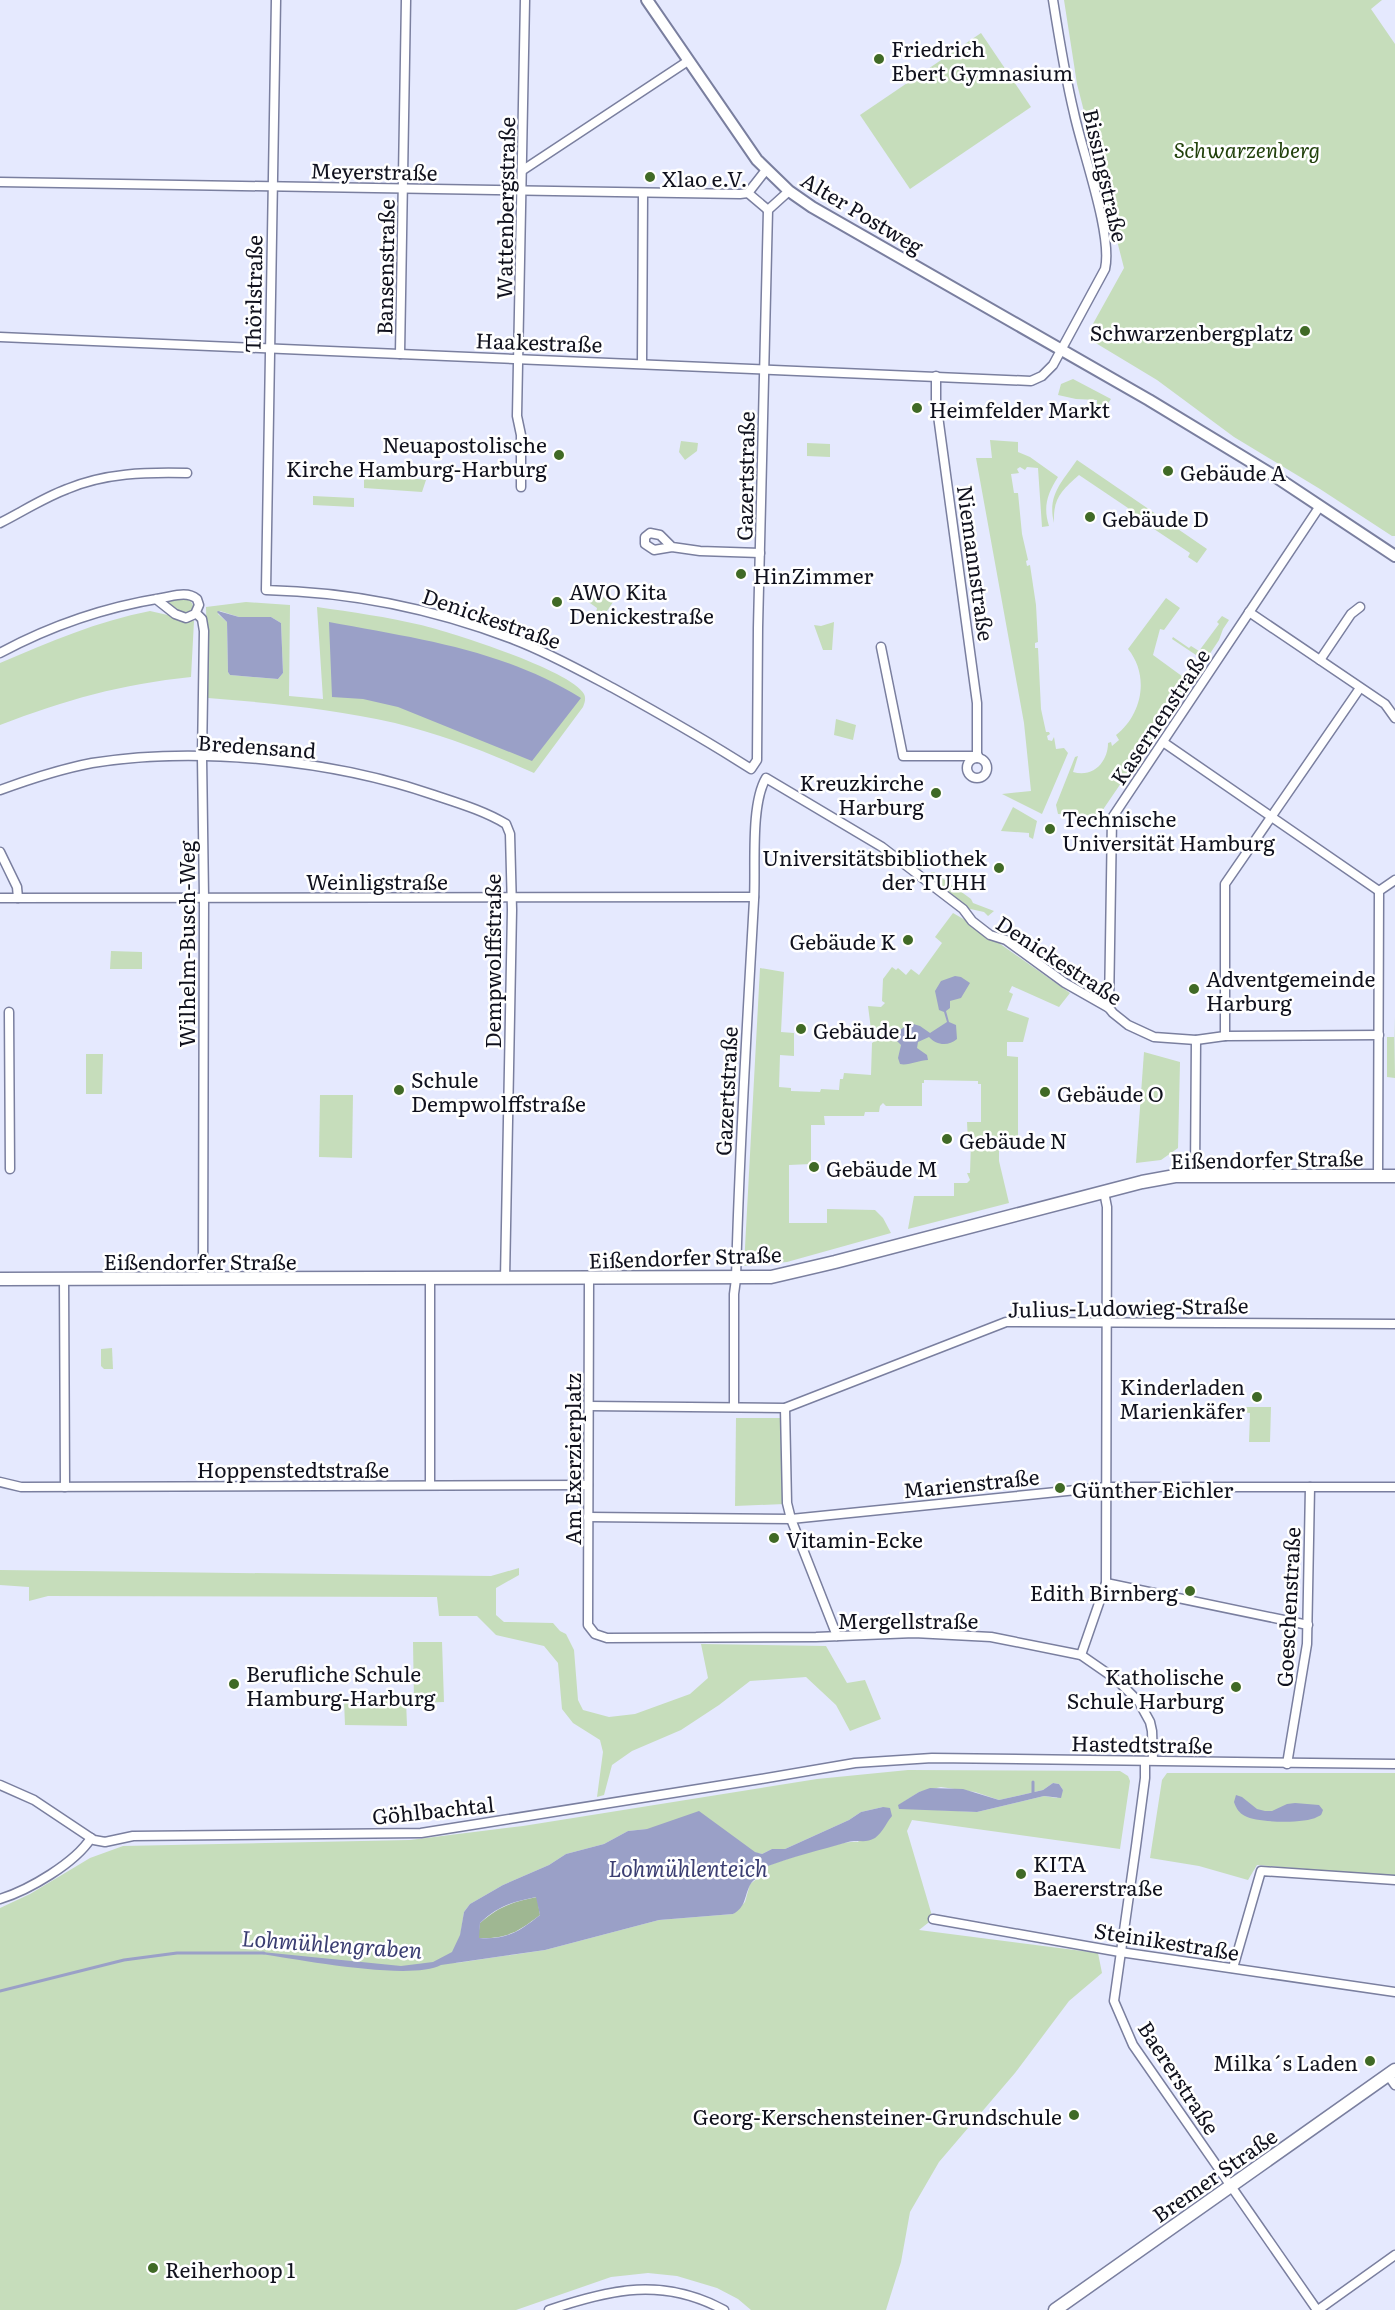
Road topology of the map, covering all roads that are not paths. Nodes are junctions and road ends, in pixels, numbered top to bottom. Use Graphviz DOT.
graph roads {
  1 [pos="276,0"];
  2 [pos="406,0"];
  3 [pos="525,0"];
  4 [pos="647,0"];
  5 [pos="1053,0"];
  6 [pos="688,61"];
  7 [pos="523,170"];
  8 [pos="766,170"];
  9 [pos="0,182"];
  10 [pos="272,186"];
  11 [pos="403,189"];
  12 [pos="522,190"];
  13 [pos="789,190"];
  14 [pos="644,193"];
  15 [pos="748,194"];
  16 [pos="768,210"];
  17 [pos="0,337"];
  18 [pos="1061,349"];
  19 [pos="269,350"];
  20 [pos="400,354"];
  21 [pos="518,358"];
  22 [pos="642,363"];
  23 [pos="763,368"];
  24 [pos="936,376"];
  25 [pos="186,473"];
  26 [pos="521,488"];
  27 [pos="1320,506"];
  28 [pos="0,523"];
  29 [pos="672,547"];
  30 [pos="760,553"];
  31 [pos="1395,556"];
  32 [pos="266,590"];
  33 [pos="156,599"];
  34 [pos="1360,607"];
  35 [pos="1249,612"];
  36 [pos="196,613"];
  37 [pos="881,647"];
  38 [pos="0,653"];
  39 [pos="1320,660"];
  40 [pos="1360,688"];
  41 [pos="1395,718"];
  42 [pos="1163,742"];
  43 [pos="202,757"];
  44 [pos="751,769"];
  45 [pos="766,778"];
  46 [pos="0,790"];
  47 [pos="1271,816"];
  48 [pos="506,824"];
  49 [pos="0,852"];
  50 [pos="1395,880"];
  51 [pos="1379,891"];
  52 [pos="511,897"];
  53 [pos="754,897"];
  54 [pos="0,898"];
  55 [pos="18,898"];
  56 [pos="204,898"];
  57 [pos="1109,1008"];
  58 [pos="9,1012"];
  59 [pos="1379,1035"];
  60 [pos="1226,1036"];
  61 [pos="1196,1040"];
  62 [pos="5,1086"];
  63 [pos="10,1169"];
  64 [pos="1195,1175"];
  65 [pos="1378,1176"];
  66 [pos="1395,1176"];
  67 [pos="1104,1192"];
  68 [pos="0,1279"];
  69 [pos="64,1279"];
  70 [pos="203,1279"];
  71 [pos="430,1279"];
  72 [pos="506,1279"];
  73 [pos="589,1279"];
  74 [pos="736,1279"];
  75 [pos="1107,1321"];
  76 [pos="1395,1324"];
  77 [pos="589,1406"];
  78 [pos="734,1407"];
  79 [pos="785,1408"];
  80 [pos="0,1482"];
  81 [pos="429,1485"];
  82 [pos="588,1485"];
  83 [pos="1106,1486"];
  84 [pos="65,1487"];
  85 [pos="1310,1487"];
  86 [pos="1395,1487"];
  87 [pos="588,1517"];
  88 [pos="791,1519"];
  89 [pos="1106,1583"];
  90 [pos="1308,1625"];
  91 [pos="597,1636"];
  92 [pos="837,1636"];
  93 [pos="1081,1655"];
  94 [pos="1149,1760"];
  95 [pos="888,1761"];
  96 [pos="1287,1764"];
  97 [pos="1395,1764"];
  98 [pos="0,1785"];
  99 [pos="91,1838"];
  100 [pos="1395,1880"];
  101 [pos="0,1899"];
  102 [pos="933,1919"];
  103 [pos="1120,1952"];
  104 [pos="1233,1968"];
  105 [pos="1395,1992"];
  106 [pos="1393,2077"];
  107 [pos="1230,2187"];
  108 [pos="1395,2255"];
  109 [pos="549,2310"];
  110 [pos="723,2310"];
  111 [pos="1055,2310"];
  112 [pos="1317,2310"];
  1 -- 10 [label="street, Thörlstraße"];
  2 -- 11 [label="street, Bansenstraße"];
  3 -- 7 [label="street, Wattenbergstraße"];
  4 -- 6 [label="street, Alter Postweg"];
  5 -- 18 [label="street, Bissingstraße"];
  6 -- 7 [label="street"];
  6 -- 8 [label="street, Alter Postweg"];
  7 -- 12 [label="street, Wattenbergstraße"];
  8 -- 13 [label="street, Alter Postweg"];
  8 -- 15 [label="street"];
  9 -- 10 [label="street, Meyerstraße"];
  10 -- 11 [label="street, Meyerstraße"];
  10 -- 19 [label="street, Thörlstraße"];
  11 -- 12 [label="street, Meyerstraße"];
  11 -- 20 [label="street, Bansenstraße"];
  12 -- 14 [label="street, Meyerstraße"];
  12 -- 21 [label="street, Wattenbergstraße"];
  13 -- 16 [label="street"];
  13 -- 18 [label="street, Alter Postweg"];
  14 -- 15 [label="street, Meyerstraße"];
  14 -- 22 [label="street"];
  15 -- 16 [label="street"];
  16 -- 23 [label="street, Gazertstraße"];
  17 -- 19 [label="street, Haakestraße"];
  18 -- 24 [label="street, Haakestraße"];
  18 -- 27 [label="street, Alter Postweg"];
  19 -- 20 [label="street, Haakestraße"];
  19 -- 32 [label="street, Thörlstraße"];
  20 -- 21 [label="street, Haakestraße"];
  21 -- 22 [label="street, Haakestraße"];
  21 -- 26 [label="street, Wattenbergstraße"];
  22 -- 23 [label="street, Haakestraße"];
  23 -- 24 [label="street, Haakestraße"];
  23 -- 30 [label="street, Gazertstraße"];
  24 -- 37 [label="street, Niemannstraße"];
  25 -- 28 [label="street"];
  27 -- 31 [label="street, Alter Postweg"];
  27 -- 35 [label="street, Kasernenstraße"];
  29 -- 30 [label="street"];
  30 -- 44 [label="street, Gazertstraße"];
  32 -- 44 [label="street, Denickestraße"];
  33 -- 36 [label="street"];
  33 -- 36 [label="street"];
  33 -- 38 [label="street"];
  34 -- 39 [label="street"];
  35 -- 39 [label="street"];
  35 -- 42 [label="street, Kasernenstraße"];
  36 -- 43 [label="street, Wilhelm-Busch-Weg"];
  39 -- 40 [label="street"];
  40 -- 41 [label="street"];
  40 -- 47 [label="street"];
  42 -- 47 [label="street"];
  42 -- 57 [label="street, Kasernenstraße"];
  43 -- 46 [label="street, Bredensand"];
  43 -- 48 [label="street, Bredensand"];
  43 -- 56 [label="street, Wilhelm-Busch-Weg"];
  45 -- 53 [label="street, Gazertstraße"];
  45 -- 57 [label="street, Denickestraße"];
  47 -- 51 [label="street"];
  47 -- 60 [label="street"];
  48 -- 52 [label="street, Dempwolffstraße"];
  49 -- 55 [label="street"];
  50 -- 51 [label="street"];
  51 -- 59 [label="street"];
  52 -- 53 [label="street, Weinligstraße"];
  52 -- 56 [label="street, Weinligstraße"];
  52 -- 72 [label="street, Dempwolffstraße"];
  53 -- 74 [label="street, Gazertstraße"];
  54 -- 55 [label="street, Weinligstraße"];
  55 -- 56 [label="street, Weinligstraße"];
  56 -- 70 [label="street, Wilhelm-Busch-Weg"];
  57 -- 61 [label="street, Denickestraße"];
  58 -- 62 [label="street"];
  59 -- 60 [label="street, Denickestraße"];
  59 -- 65 [label="street"];
  60 -- 61 [label="street, Denickestraße"];
  61 -- 64 [label="street"];
  62 -- 63 [label="street"];
  64 -- 65 [label="main road, Eißendorfer Straße"];
  64 -- 67 [label="main road, Eißendorfer Straße"];
  65 -- 66 [label="main road, Eißendorfer Straße"];
  67 -- 74 [label="main road, Eißendorfer Straße"];
  67 -- 75 [label="street"];
  68 -- 69 [label="main road, Eißendorfer Straße"];
  69 -- 70 [label="main road, Eißendorfer Straße"];
  69 -- 84 [label="street"];
  70 -- 71 [label="main road, Eißendorfer Straße"];
  71 -- 72 [label="main road, Eißendorfer Straße"];
  71 -- 81 [label="street"];
  72 -- 73 [label="main road, Eißendorfer Straße"];
  73 -- 74 [label="main road, Eißendorfer Straße"];
  73 -- 77 [label="street, Am Exerzierplatz"];
  74 -- 78 [label="street, Gazertstraße"];
  75 -- 76 [label="street, Julius-Ludowieg-Straße"];
  75 -- 79 [label="street, Julius-Ludowieg-Straße"];
  75 -- 83 [label="street"];
  77 -- 78 [label="street, Julius-Ludowieg-Straße"];
  77 -- 82 [label="street, Am Exerzierplatz"];
  78 -- 79 [label="street, Julius-Ludowieg-Straße"];
  79 -- 88 [label="street"];
  80 -- 84 [label="street, Hoppenstedtstraße"];
  81 -- 82 [label="street, Hoppenstedtstraße"];
  81 -- 84 [label="street, Hoppenstedtstraße"];
  82 -- 87 [label="street, Am Exerzierplatz"];
  83 -- 85 [label="street, Marienstraße"];
  83 -- 88 [label="street, Marienstraße"];
  83 -- 89 [label="street"];
  85 -- 86 [label="street, Marienstraße"];
  85 -- 90 [label="street, Goeschenstraße"];
  87 -- 88 [label="street, Marienstraße"];
  87 -- 91 [label="street, Am Exerzierplatz"];
  88 -- 92 [label="street"];
  89 -- 90 [label="street"];
  89 -- 93 [label="street"];
  90 -- 96 [label="street, Goeschenstraße"];
  91 -- 92 [label="street, Mergellstraße"];
  92 -- 93 [label="street, Mergellstraße"];
  93 -- 94 [label="street, Mergellstraße"];
  94 -- 95 [label="street, Hastedtstraße"];
  94 -- 96 [label="street, Hastedtstraße"];
  94 -- 103 [label="street, Baererstraße"];
  95 -- 99 [label="street, Göhlbachtal"];
  96 -- 97 [label="street, Hastedtstraße"];
  98 -- 99 [label="street"];
  99 -- 101 [label="street"];
  100 -- 104 [label="street"];
  102 -- 103 [label="street, Steinikestraße"];
  103 -- 104 [label="street, Steinikestraße"];
  103 -- 107 [label="street, Baererstraße"];
  104 -- 105 [label="street, Steinikestraße"];
  106 -- 107 [label="main road, Bremer Straße"];
  107 -- 111 [label="main road, Bremer Straße"];
  107 -- 112 [label="street, Baererstraße"];
  108 -- 112 [label="street"];
  109 -- 110 [label="street"];
}
